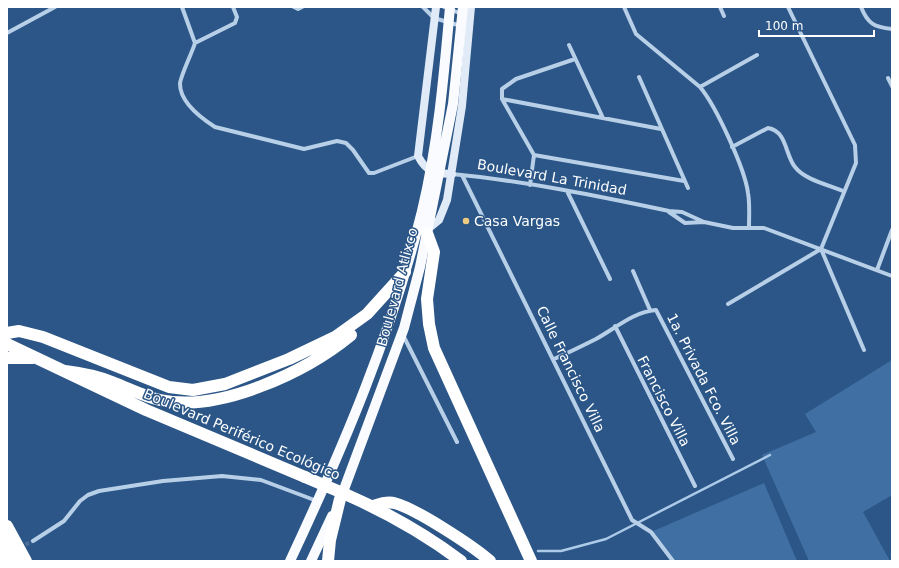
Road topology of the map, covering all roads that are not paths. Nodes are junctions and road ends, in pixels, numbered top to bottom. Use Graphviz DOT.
graph roads {
  1 [pos="55,7"];
  2 [pos="182,7"];
  3 [pos="233,7"];
  4 [pos="423,7"];
  5 [pos="436,7"];
  6 [pos="471,7"];
  7 [pos="624,7"];
  8 [pos="720,7"];
  9 [pos="788,7"];
  10 [pos="861,7"];
  11 [pos="448,8"];
  12 [pos="465,12"];
  13 [pos="724,16"];
  14 [pos="434,18"];
  15 [pos="448,22"];
  16 [pos="465,27"];
  17 [pos="892,29"];
  18 [pos="7,33"];
  19 [pos="195,43"];
  20 [pos="569,45"];
  21 [pos="757,55"];
  22 [pos="575,59"];
  23 [pos="639,77"];
  24 [pos="888,78"];
  25 [pos="892,86"];
  26 [pos="700,87"];
  27 [pos="502,99"];
  28 [pos="603,118"];
  29 [pos="661,129"];
  30 [pos="732,147"];
  31 [pos="534,155"];
  32 [pos="418,156"];
  33 [pos="435,173"];
  34 [pos="452,174"];
  35 [pos="462,175"];
  36 [pos="684,181"];
  37 [pos="530,185"];
  38 [pos="688,188"];
  39 [pos="567,191"];
  40 [pos="843,191"];
  41 [pos="669,211"];
  42 [pos="704,222"];
  43 [pos="749,227"];
  44 [pos="892,230"];
  45 [pos="427,231"];
  46 [pos="820,249"];
  47 [pos="878,270"];
  48 [pos="633,271"];
  49 [pos="404,275"];
  50 [pos="892,276"];
  51 [pos="610,279"];
  52 [pos="728,304"];
  53 [pos="650,310"];
  54 [pos="614,326"];
  55 [pos="7,333"];
  56 [pos="402,333"];
  57 [pos="7,344"];
  58 [pos="864,350"];
  59 [pos="7,358"];
  60 [pos="554,359"];
  61 [pos="43,360"];
  62 [pos="64,371"];
  63 [pos="457,442"];
  64 [pos="733,459"];
  65 [pos="695,486"];
  66 [pos="340,499"];
  67 [pos="317,502"];
  68 [pos="373,506"];
  69 [pos="7,526"];
  70 [pos="7,540"];
  71 [pos="32,541"];
  72 [pos="14,561"];
  73 [pos="26,561"];
  74 [pos="290,561"];
  75 [pos="312,561"];
  76 [pos="328,561"];
  77 [pos="461,561"];
  78 [pos="490,561"];
  79 [pos="531,561"];
  80 [pos="673,561"];
  1 -- 18 [label="street"];
  2 -- 19 [label="street"];
  3 -- 19 [label="street"];
  4 -- 14 [label="street"];
  5 -- 14 [label="street"];
  6 -- 12 [label="street"];
  7 -- 26 [label="street"];
  8 -- 13 [label="street"];
  9 -- 40 [label="street"];
  10 -- 17 [label="street"];
  11 -- 12 [label="street"];
  11 -- 15 [label="main road"];
  12 -- 16 [label="main road, Boulevard Atlixco"];
  14 -- 15 [label="street"];
  14 -- 32 [label="street"];
  15 -- 16 [label="street"];
  15 -- 33 [label="main road"];
  16 -- 33 [label="main road, Boulevard Atlixco"];
  16 -- 34 [label="street"];
  19 -- 32 [label="street"];
  20 -- 22 [label="street"];
  21 -- 26 [label="street"];
  22 -- 27 [label="street"];
  22 -- 28 [label="street"];
  23 -- 29 [label="street"];
  24 -- 25 [label="street"];
  26 -- 30 [label="street"];
  27 -- 28 [label="street"];
  27 -- 31 [label="street"];
  28 -- 29 [label="street"];
  29 -- 36 [label="street"];
  30 -- 40 [label="street"];
  30 -- 43 [label="street"];
  31 -- 36 [label="street"];
  31 -- 37 [label="street"];
  32 -- 33 [label="street"];
  33 -- 34 [label="street, Boulevard La Trinidad"];
  33 -- 45 [label="main road, Boulevard Atlixco"];
  33 -- 49 [label="main road, Boulevard Atlixco"];
  34 -- 35 [label="street, Boulevard La Trinidad"];
  34 -- 45 [label="street"];
  35 -- 37 [label="street, Boulevard La Trinidad"];
  35 -- 60 [label="street, Calle Francisco Villa"];
  36 -- 38 [label="street"];
  37 -- 39 [label="street, Boulevard La Trinidad"];
  39 -- 41 [label="street, Boulevard La Trinidad"];
  39 -- 51 [label="street"];
  40 -- 46 [label="street"];
  41 -- 42 [label="street, Boulevard La Trinidad"];
  41 -- 42 [label="street, Boulevard La Trinidad"];
  42 -- 43 [label="street, Boulevard La Trinidad"];
  43 -- 46 [label="street, Boulevard La Trinidad"];
  44 -- 47 [label="street"];
  45 -- 56 [label="main road, Boulevard Atlixco"];
  45 -- 79 [label="highway"];
  46 -- 47 [label="street, Boulevard La Trinidad"];
  46 -- 52 [label="street"];
  46 -- 58 [label="street"];
  47 -- 50 [label="street, Boulevard La Trinidad"];
  48 -- 53 [label="street"];
  49 -- 55 [label="highway"];
  49 -- 62 [label="highway"];
  49 -- 67 [label="main road, Boulevard Atlixco"];
  53 -- 54 [label="street"];
  53 -- 64 [label="street, 1a. Privada Fco. Villa"];
  54 -- 60 [label="street"];
  54 -- 65 [label="street, Francisco Villa"];
  56 -- 63 [label="street"];
  56 -- 66 [label="main road, Boulevard Atlixco"];
  57 -- 61 [label="highway, Boulevard Periférico Ecológico"];
  59 -- 61 [label="highway"];
  60 -- 80 [label="street, Calle Francisco Villa"];
  61 -- 62 [label="highway, Boulevard Periférico Ecológico"];
  62 -- 68 [label="highway, Boulevard Periférico Ecológico, bridge"];
  66 -- 75 [label="main road, Boulevard Atlixco"];
  66 -- 76 [label="highway"];
  67 -- 71 [label="street"];
  67 -- 74 [label="main road, Boulevard Atlixco"];
  68 -- 77 [label="highway, Boulevard Periférico Ecológico"];
  68 -- 78 [label="highway"];
  69 -- 73 [label="highway"];
  70 -- 72 [label="highway"];
}
